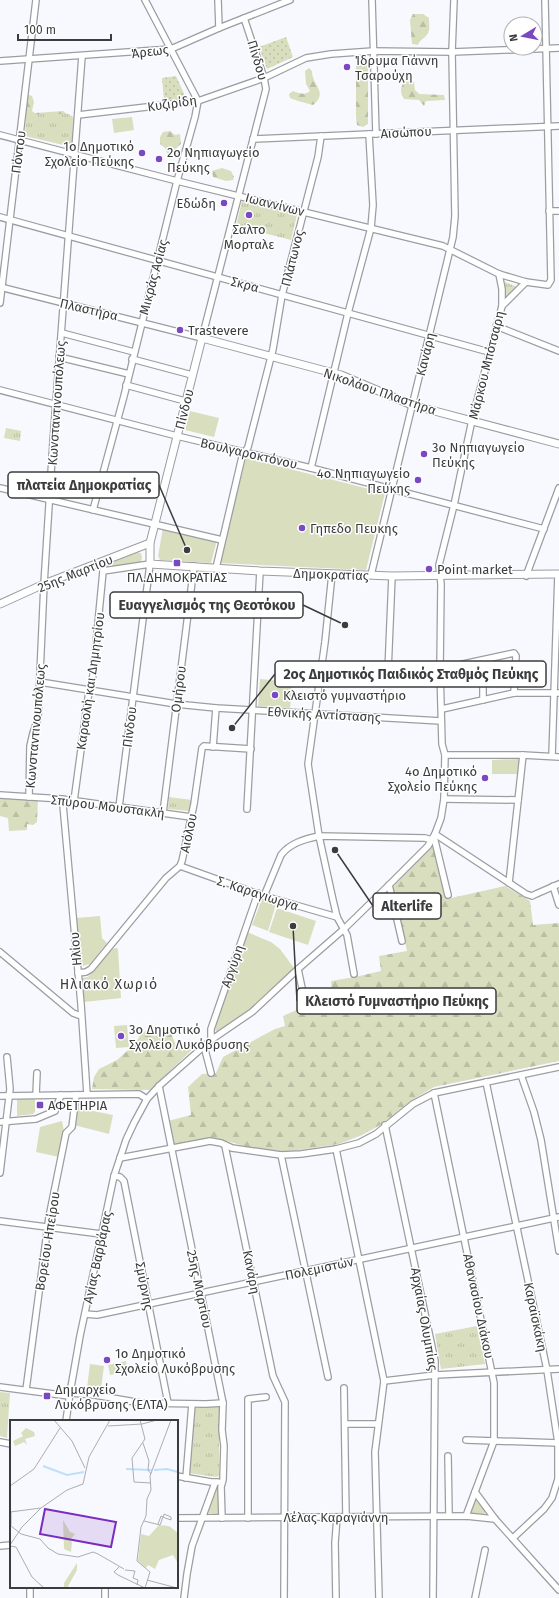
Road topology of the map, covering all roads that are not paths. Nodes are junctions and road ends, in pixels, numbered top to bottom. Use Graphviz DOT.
graph roads {
  1 [pos="36,0"];
  2 [pos="146,0"];
  3 [pos="218,0"];
  4 [pos="290,0"];
  5 [pos="372,0"];
  6 [pos="454,0"];
  7 [pos="545,0"];
  8 [pos="244,18"];
  9 [pos="218,28"];
  10 [pos="546,48"];
  11 [pos="559,48"];
  12 [pos="171,49"];
  13 [pos="373,51"];
  14 [pos="452,52"];
  15 [pos="82,56"];
  16 [pos="29,59"];
  17 [pos="0,61"];
  18 [pos="264,78"];
  19 [pos="198,101"];
  20 [pos="78,115"];
  21 [pos="547,126"];
  22 [pos="559,126"];
  23 [pos="453,129"];
  24 [pos="369,134"];
  25 [pos="376,134"];
  26 [pos="0,135"];
  27 [pos="321,136"];
  28 [pos="253,139"];
  29 [pos="20,140"];
  30 [pos="75,155"];
  31 [pos="177,181"];
  32 [pos="238,196"];
  33 [pos="304,211"];
  34 [pos="559,211"];
  35 [pos="549,212"];
  36 [pos="0,217"];
  37 [pos="9,219"];
  38 [pos="371,228"];
  39 [pos="68,235"];
  40 [pos="451,249"];
  41 [pos="158,260"];
  42 [pos="499,274"];
  43 [pos="218,277"];
  44 [pos="526,282"];
  45 [pos="1,287"];
  46 [pos="282,295"];
  47 [pos="0,303"];
  48 [pos="63,304"];
  49 [pos="502,306"];
  50 [pos="348,313"];
  51 [pos="141,322"];
  52 [pos="496,326"];
  53 [pos="62,333"];
  54 [pos="430,335"];
  55 [pos="202,338"];
  56 [pos="559,351"];
  57 [pos="134,352"];
  58 [pos="489,352"];
  59 [pos="271,356"];
  60 [pos="59,358"];
  61 [pos="132,359"];
  62 [pos="334,373"];
  63 [pos="129,374"];
  64 [pos="192,375"];
  65 [pos="126,385"];
  66 [pos="0,390"];
  67 [pos="185,401"];
  68 [pos="56,404"];
  69 [pos="412,405"];
  70 [pos="117,420"];
  71 [pos="472,420"];
  72 [pos="177,436"];
  73 [pos="559,444"];
  74 [pos="244,452"];
  75 [pos="311,468"];
  76 [pos="0,488"];
  77 [pos="559,488"];
  78 [pos="392,489"];
  79 [pos="50,500"];
  80 [pos="454,505"];
  81 [pos="93,510"];
  82 [pos="154,524"];
  83 [pos="544,529"];
  84 [pos="222,540"];
  85 [pos="150,543"];
  86 [pos="104,561"];
  87 [pos="150,564"];
  88 [pos="194,566"];
  89 [pos="216,568"];
  90 [pos="103,571"];
  91 [pos="260,571"];
  92 [pos="332,574"];
  93 [pos="558,574"];
  94 [pos="371,575"];
  95 [pos="392,576"];
  96 [pos="440,576"];
  97 [pos="526,576"];
  98 [pos="44,584"];
  99 [pos="0,604"];
  100 [pos="483,660"];
  101 [pos="440,669"];
  102 [pos="388,671"];
  103 [pos="40,682"];
  104 [pos="91,690"];
  105 [pos="514,693"];
  106 [pos="557,694"];
  107 [pos="133,697"];
  108 [pos="483,700"];
  109 [pos="176,704"];
  110 [pos="216,708"];
  111 [pos="442,709"];
  112 [pos="253,710"];
  113 [pos="315,713"];
  114 [pos="441,721"];
  115 [pos="213,747"];
  116 [pos="251,749"];
  117 [pos="445,755"];
  118 [pos="523,755"];
  119 [pos="552,756"];
  120 [pos="559,757"];
  121 [pos="0,794"];
  122 [pos="29,797"];
  123 [pos="444,799"];
  124 [pos="518,800"];
  125 [pos="74,801"];
  126 [pos="63,805"];
  127 [pos="119,807"];
  128 [pos="247,809"];
  129 [pos="163,813"];
  130 [pos="191,817"];
  131 [pos="319,836"];
  132 [pos="434,837"];
  133 [pos="180,866"];
  134 [pos="509,883"];
  135 [pos="559,884"];
  136 [pos="390,885"];
  137 [pos="553,886"];
  138 [pos="258,893"];
  139 [pos="448,895"];
  140 [pos="264,896"];
  141 [pos="559,905"];
  142 [pos="337,917"];
  143 [pos="344,929"];
  144 [pos="402,942"];
  145 [pos="0,952"];
  146 [pos="298,969"];
  147 [pos="78,973"];
  148 [pos="354,974"];
  149 [pos="305,1002"];
  150 [pos="82,1016"];
  151 [pos="211,1040"];
  152 [pos="204,1046"];
  153 [pos="7,1057"];
  154 [pos="559,1067"];
  155 [pos="37,1073"];
  156 [pos="211,1073"];
  157 [pos="521,1075"];
  158 [pos="486,1082"];
  159 [pos="159,1086"];
  160 [pos="87,1094"];
  161 [pos="434,1094"];
  162 [pos="36,1095"];
  163 [pos="61,1095"];
  164 [pos="76,1095"];
  165 [pos="0,1096"];
  166 [pos="8,1096"];
  167 [pos="147,1100"];
  168 [pos="3,1121"];
  169 [pos="385,1125"];
  170 [pos="225,1146"];
  171 [pos="171,1148"];
  172 [pos="336,1149"];
  173 [pos="282,1155"];
  174 [pos="120,1158"];
  175 [pos="0,1173"];
  176 [pos="114,1176"];
  177 [pos="556,1218"];
  178 [pos="0,1221"];
  179 [pos="516,1226"];
  180 [pos="47,1227"];
  181 [pos="101,1234"];
  182 [pos="464,1237"];
  183 [pos="412,1248"];
  184 [pos="559,1251"];
  185 [pos="359,1259"];
  186 [pos="307,1270"];
  187 [pos="253,1282"];
  188 [pos="201,1292"];
  189 [pos="149,1303"];
  190 [pos="85,1314"];
  191 [pos="559,1369"];
  192 [pos="547,1370"];
  193 [pos="493,1372"];
  194 [pos="435,1375"];
  195 [pos="328,1377"];
  196 [pos="384,1380"];
  197 [pos="0,1387"];
  198 [pos="344,1388"];
  199 [pos="26,1390"];
  200 [pos="70,1394"];
  201 [pos="266,1396"];
  202 [pos="168,1403"];
  203 [pos="223,1403"];
  204 [pos="192,1404"];
  205 [pos="66,1420"];
  206 [pos="346,1424"];
  207 [pos="378,1424"];
  208 [pos="466,1440"];
  209 [pos="494,1441"];
  210 [pos="0,1442"];
  211 [pos="558,1443"];
  212 [pos="10,1444"];
  213 [pos="448,1456"];
  214 [pos="178,1476"];
  215 [pos="186,1478"];
  216 [pos="223,1480"];
  217 [pos="215,1483"];
  218 [pos="474,1492"];
  219 [pos="552,1498"];
  220 [pos="559,1502"];
  221 [pos="434,1516"];
  222 [pos="449,1516"];
  223 [pos="466,1516"];
  224 [pos="284,1517"];
  225 [pos="337,1517"];
  226 [pos="346,1517"];
  227 [pos="377,1517"];
  228 [pos="178,1518"];
  229 [pos="202,1518"];
  230 [pos="222,1518"];
  231 [pos="248,1518"];
  232 [pos="495,1519"];
  233 [pos="513,1538"];
  234 [pos="10,1545"];
  235 [pos="0,1546"];
  236 [pos="485,1550"];
  237 [pos="559,1590"];
  238 [pos="184,1598"];
  239 [pos="284,1598"];
  240 [pos="336,1598"];
  241 [pos="379,1598"];
  242 [pos="433,1598"];
  243 [pos="476,1598"];
  1 -- 16 [label="street, Πόντου"];
  2 -- 12 [label="street"];
  3 -- 9 [label="street"];
  4 -- 8 [label="street, Άρεως"];
  5 -- 13 [label="street"];
  6 -- 14 [label="street, Κανάρη"];
  7 -- 10 [label="street"];
  8 -- 9 [label="street, Άρεως"];
  8 -- 18 [label="street, Πίνδου"];
  9 -- 12 [label="street, Άρεως"];
  10 -- 11 [label="street, Κυζιρίδη"];
  10 -- 14 [label="street, Κυζιρίδη"];
  10 -- 21 [label="street"];
  12 -- 15 [label="street, Άρεως"];
  12 -- 19 [label="street"];
  13 -- 14 [label="street, Κυζιρίδη"];
  13 -- 18 [label="street, Κυζιρίδη"];
  13 -- 25 [label="street"];
  14 -- 23 [label="street, Κανάρη"];
  15 -- 16 [label="street, Άρεως"];
  15 -- 20 [label="street, Κωνσταντινουπόλεως"];
  16 -- 17 [label="street, Άρεως"];
  16 -- 29 [label="street, Πόντου"];
  18 -- 19 [label="street, Κυζιρίδη"];
  18 -- 28 [label="street, Πίνδου"];
  19 -- 20 [label="street, Κυζιρίδη"];
  19 -- 31 [label="street, Μικράς Ασίας"];
  20 -- 30 [label="street, Κωνσταντινουπόλεως"];
  21 -- 22 [label="street, Αισώπου"];
  21 -- 23 [label="street, Αισώπου"];
  21 -- 35 [label="street"];
  23 -- 25 [label="street, Αισώπου"];
  23 -- 40 [label="street, Κανάρη"];
  24 -- 25 [label="street, Αισώπου"];
  24 -- 27 [label="street, Αισώπου"];
  24 -- 38 [label="street"];
  26 -- 29 [label="street, Ιωαννίνων"];
  27 -- 28 [label="street, Αισώπου"];
  27 -- 33 [label="street, Πλάτωνος"];
  28 -- 32 [label="street, Πίνδου"];
  29 -- 30 [label="street, Ιωαννίνων"];
  29 -- 37 [label="street, Πόντου"];
  30 -- 31 [label="street, Ιωαννίνων"];
  30 -- 39 [label="street, Κωνσταντινουπόλεως"];
  31 -- 32 [label="street, Ιωαννίνων"];
  31 -- 41 [label="street, Μικράς Ασίας"];
  32 -- 33 [label="street, Ιωαννίνων"];
  32 -- 43 [label="street, Πίνδου"];
  33 -- 38 [label="street, Ιωαννίνων"];
  33 -- 46 [label="street, Πλάτωνος"];
  34 -- 35 [label="street"];
  35 -- 44 [label="street, Ιωαννίνων"];
  36 -- 37 [label="street, Σκρα"];
  37 -- 39 [label="street, Σκρα"];
  37 -- 45 [label="street, Πόντου"];
  38 -- 40 [label="street, Ιωαννίνων"];
  38 -- 50 [label="street"];
  39 -- 41 [label="street, Σκρα"];
  39 -- 48 [label="street, Κωνσταντινουπόλεως"];
  40 -- 42 [label="street, Ιωαννίνων"];
  40 -- 54 [label="street, Κανάρη"];
  41 -- 43 [label="street, Σκρα"];
  41 -- 51 [label="street, Μικράς Ασίας"];
  42 -- 44 [label="street, Ιωαννίνων"];
  42 -- 49 [label="street, Μάρκου Μπότσαρη"];
  43 -- 46 [label="street, Σκρα"];
  43 -- 55 [label="street, Πίνδου"];
  44 -- 49 [label="street"];
  45 -- 47 [label="street, Πόντου"];
  45 -- 48 [label="street, Πλαστήρα"];
  46 -- 50 [label="street, Σκρα"];
  46 -- 59 [label="street, Πλάτωνος"];
  48 -- 51 [label="street, Πλαστήρα"];
  48 -- 53 [label="street, Κωνσταντινουπόλεως"];
  49 -- 52 [label="street, Μάρκου Μπότσαρη"];
  50 -- 54 [label="street, Σκρα"];
  50 -- 62 [label="street"];
  51 -- 55 [label="street, Πλαστήρα"];
  51 -- 57 [label="street, Μικράς Ασίας"];
  52 -- 56 [label="street"];
  52 -- 58 [label="street, Μάρκου Μπότσαρη"];
  53 -- 57 [label="street"];
  53 -- 60 [label="street, Κωνσταντινουπόλεως"];
  54 -- 58 [label="street, Σκρα"];
  54 -- 69 [label="street, Κανάρη"];
  55 -- 59 [label="street, Νικολάου Πλαστήρα"];
  55 -- 64 [label="street, Πίνδου"];
  57 -- 61 [label="street, Μικράς Ασίας"];
  58 -- 71 [label="street, Μάρκου Μπότσαρη"];
  59 -- 62 [label="street, Νικολάου Πλαστήρα"];
  59 -- 74 [label="street, Πλάτωνος"];
  60 -- 63 [label="street"];
  60 -- 68 [label="street, Κωνσταντινουπόλεως"];
  61 -- 63 [label="street, Μικράς Ασίας"];
  61 -- 64 [label="street"];
  62 -- 69 [label="street, Νικολάου Πλαστήρα"];
  62 -- 75 [label="street"];
  63 -- 65 [label="street, Μικράς Ασίας"];
  64 -- 67 [label="street, Πίνδου"];
  65 -- 67 [label="street"];
  65 -- 70 [label="street, Μικράς Ασίας"];
  66 -- 68 [label="street, Βουλγαροκτόνου"];
  67 -- 72 [label="street, Πίνδου"];
  68 -- 70 [label="street, Βουλγαροκτόνου"];
  68 -- 79 [label="street, Κωνσταντινουπόλεως"];
  69 -- 71 [label="street, Νικολάου Πλαστήρα"];
  69 -- 78 [label="street, Κανάρη"];
  70 -- 72 [label="street, Βουλγαροκτόνου"];
  70 -- 81 [label="street, Μικράς Ασίας"];
  71 -- 73 [label="street, Νικολάου Πλαστήρα"];
  71 -- 80 [label="street, Μάρκου Μπότσαρη"];
  72 -- 74 [label="street, Βουλγαροκτόνου"];
  72 -- 82 [label="street, Πίνδου"];
  74 -- 75 [label="street, Βουλγαροκτόνου"];
  74 -- 84 [label="street"];
  75 -- 78 [label="street, Βουλγαροκτόνου"];
  76 -- 79 [label="street"];
  77 -- 83 [label="street"];
  78 -- 80 [label="street, Βουλγαροκτόνου"];
  78 -- 94 [label="street, Κανάρη"];
  79 -- 81 [label="street"];
  79 -- 98 [label="street, Κωνσταντινουπόλεως"];
  80 -- 83 [label="street, Βουλγαροκτόνου"];
  80 -- 96 [label="street, Μάρκου Μπότσαρη"];
  81 -- 82 [label="street"];
  82 -- 84 [label="street"];
  82 -- 85 [label="street, Πίνδου"];
  83 -- 97 [label="street"];
  84 -- 89 [label="street"];
  85 -- 86 [label="street, 25ης Μαρτίου"];
  85 -- 87 [label="street, Πίνδου"];
  86 -- 90 [label="street, Καραολή και Δημητρίου"];
  86 -- 98 [label="street, 25ης Μαρτίου"];
  87 -- 88 [label="street, Δημοκρατίας"];
  87 -- 90 [label="street, Δημοκρατίας"];
  87 -- 107 [label="street, Πίνδου"];
  88 -- 89 [label="street, Δημοκρατίας"];
  88 -- 109 [label="street, Ομήρου"];
  89 -- 91 [label="street, Δημοκρατίας"];
  90 -- 104 [label="street, Καραολή και Δημητρίου"];
  91 -- 92 [label="street, Δημοκρατίας"];
  91 -- 112 [label="street"];
  92 -- 94 [label="street, Δημοκρατίας"];
  92 -- 113 [label="street"];
  93 -- 97 [label="street, Δημοκρατίας"];
  93 -- 106 [label="street"];
  94 -- 95 [label="street, Δημοκρατίας"];
  95 -- 96 [label="street, Δημοκρατίας"];
  95 -- 102 [label="street"];
  96 -- 97 [label="street, Δημοκρατίας"];
  96 -- 101 [label="street, Μάρκου Μπότσαρη"];
  98 -- 99 [label="street, 25ης Μαρτίου"];
  98 -- 103 [label="street, Κωνσταντινουπόλεως"];
  100 -- 101 [label="street"];
  100 -- 105 [label="street"];
  100 -- 108 [label="street"];
  101 -- 111 [label="street, Μάρκου Μπότσαρη"];
  103 -- 104 [label="street, Εθνικής Αντίστασης"];
  103 -- 122 [label="street, Κωνσταντινουπόλεως"];
  104 -- 107 [label="street, Εθνικής Αντίστασης"];
  104 -- 125 [label="street, Καραολή και Δημητρίου"];
  105 -- 106 [label="street"];
  105 -- 108 [label="street"];
  106 -- 119 [label="street"];
  107 -- 109 [label="street, Εθνικής Αντίστασης"];
  107 -- 127 [label="street, Πίνδου"];
  108 -- 111 [label="street"];
  109 -- 110 [label="street, Εθνικής Αντίστασης"];
  109 -- 129 [label="street, Ομήρου"];
  110 -- 112 [label="street, Εθνικής Αντίστασης"];
  110 -- 115 [label="street"];
  111 -- 114 [label="street, Μάρκου Μπότσαρη"];
  112 -- 113 [label="street, Εθνικής Αντίστασης"];
  112 -- 116 [label="street"];
  113 -- 114 [label="street, Εθνικής Αντίστασης"];
  113 -- 131 [label="street"];
  114 -- 117 [label="street, Μάρκου Μπότσαρη"];
  115 -- 116 [label="street"];
  115 -- 130 [label="street, Αιόλου"];
  116 -- 128 [label="street"];
  117 -- 118 [label="street"];
  117 -- 123 [label="street, Μάρκου Μπότσαρη"];
  118 -- 119 [label="street"];
  118 -- 124 [label="street"];
  119 -- 120 [label="street"];
  121 -- 122 [label="street, Σπύρου Μουστακλή"];
  122 -- 125 [label="street, Σπύρου Μουστακλή"];
  123 -- 124 [label="street"];
  123 -- 132 [label="street, Μάρκου Μπότσαρη"];
  124 -- 134 [label="street"];
  125 -- 127 [label="street, Σπύρου Μουστακλή"];
  126 -- 147 [label="street, Ηλίου"];
  127 -- 129 [label="street, Σπύρου Μουστακλή"];
  129 -- 130 [label="street, Σπύρου Μουστακλή"];
  130 -- 133 [label="street, Αιόλου"];
  131 -- 132 [label="street"];
  131 -- 140 [label="street"];
  131 -- 142 [label="street"];
  132 -- 134 [label="street"];
  132 -- 136 [label="street, Αγίας Βαρβάρας"];
  132 -- 139 [label="street"];
  133 -- 138 [label="street, Σ. Καραγιωργα"];
  133 -- 147 [label="street, Αιόλου"];
  134 -- 137 [label="street"];
  135 -- 137 [label="street"];
  136 -- 143 [label="street, Αγίας Βαρβάρας"];
  136 -- 144 [label="street"];
  137 -- 141 [label="street"];
  138 -- 140 [label="street, Σ. Καραγιωργα"];
  138 -- 151 [label="street, Αργύρη"];
  140 -- 142 [label="street, Σ. Καραγιωργα"];
  142 -- 143 [label="street"];
  143 -- 146 [label="street, Αγίας Βαρβάρας"];
  143 -- 148 [label="street"];
  145 -- 150 [label="street"];
  146 -- 149 [label="street"];
  146 -- 151 [label="street, Αγίας Βαρβάρας"];
  147 -- 150 [label="street, Ηλίου"];
  150 -- 160 [label="street, Ηλίου"];
  151 -- 152 [label="street, Αγίας Βαρβάρας"];
  152 -- 156 [label="street"];
  152 -- 159 [label="street, Αγίας Βαρβάρας"];
  153 -- 166 [label="street"];
  154 -- 157 [label="street"];
  155 -- 162 [label="street"];
  157 -- 158 [label="street"];
  157 -- 177 [label="street"];
  158 -- 161 [label="street"];
  158 -- 179 [label="street, Καραϊσκάκη"];
  159 -- 167 [label="street, Αγίας Βαρβάρας"];
  159 -- 171 [label="street, 25ης Μαρτίου"];
  160 -- 164 [label="street"];
  160 -- 167 [label="street"];
  161 -- 169 [label="street"];
  161 -- 182 [label="street, Αθανασίου Διάκου"];
  162 -- 163 [label="street"];
  162 -- 166 [label="street"];
  163 -- 164 [label="street"];
  163 -- 168 [label="street"];
  164 -- 180 [label="street, Βορείου Ηπείρου"];
  165 -- 166 [label="street"];
  166 -- 168 [label="street"];
  167 -- 174 [label="street, Αγίας Βαρβάρας"];
  168 -- 175 [label="street"];
  169 -- 172 [label="street"];
  169 -- 183 [label="street, Αρχαίας Ολυμπίας"];
  170 -- 171 [label="street"];
  170 -- 173 [label="street"];
  170 -- 187 [label="street, Κανάρη"];
  171 -- 174 [label="street"];
  171 -- 188 [label="street, 25ης Μαρτίου"];
  172 -- 173 [label="street"];
  172 -- 185 [label="street"];
  173 -- 186 [label="street"];
  174 -- 176 [label="street, Αγίας Βαρβάρας"];
  176 -- 181 [label="street, Αγίας Βαρβάρας"];
  176 -- 189 [label="street, Σμύρνης"];
  177 -- 179 [label="street, Πολεμιστών"];
  177 -- 184 [label="street"];
  178 -- 180 [label="street"];
  179 -- 182 [label="street, Πολεμιστών"];
  179 -- 192 [label="street, Καραϊσκάκη"];
  180 -- 181 [label="street"];
  180 -- 199 [label="street, Βορείου Ηπείρου"];
  181 -- 190 [label="street, Αγίας Βαρβάρας"];
  182 -- 183 [label="street, Πολεμιστών"];
  182 -- 193 [label="street, Αθανασίου Διάκου"];
  183 -- 185 [label="street, Πολεμιστών"];
  183 -- 194 [label="street, Αρχαίας Ολυμπίας"];
  185 -- 186 [label="street, Πολεμιστών"];
  185 -- 196 [label="street"];
  186 -- 187 [label="street, Πολεμιστών"];
  186 -- 195 [label="street"];
  187 -- 188 [label="street, Πολεμιστών"];
  187 -- 224 [label="street, Κανάρη"];
  188 -- 189 [label="street, Πολεμιστών"];
  188 -- 203 [label="street, 25ης Μαρτίου"];
  189 -- 190 [label="street, Πολεμιστών"];
  189 -- 202 [label="street, Σμύρνης"];
  190 -- 200 [label="street, Αγίας Βαρβάρας"];
  191 -- 192 [label="street"];
  192 -- 193 [label="street"];
  192 -- 211 [label="street, Καραϊσκάκη"];
  193 -- 194 [label="street"];
  193 -- 209 [label="street, Αθανασίου Διάκου"];
  194 -- 196 [label="street"];
  194 -- 221 [label="street, Αρχαίας Ολυμπίας"];
  196 -- 207 [label="street"];
  197 -- 199 [label="street"];
  198 -- 206 [label="street"];
  199 -- 200 [label="street"];
  200 -- 202 [label="street"];
  200 -- 205 [label="street, Αγίας Βαρβάρας"];
  201 -- 231 [label="street"];
  202 -- 204 [label="street"];
  203 -- 204 [label="street"];
  203 -- 216 [label="street, 25ης Μαρτίου"];
  204 -- 215 [label="street"];
  206 -- 207 [label="street"];
  206 -- 226 [label="street"];
  207 -- 227 [label="street"];
  208 -- 209 [label="street"];
  209 -- 211 [label="street"];
  209 -- 218 [label="street, Αθανασίου Διάκου"];
  210 -- 212 [label="street"];
  211 -- 219 [label="street, Καραϊσκάκη"];
  213 -- 222 [label="street"];
  214 -- 215 [label="street"];
  215 -- 217 [label="street"];
  216 -- 217 [label="street"];
  216 -- 230 [label="street, 25ης Μαρτίου"];
  217 -- 229 [label="street"];
  218 -- 223 [label="street, Αθανασίου Διάκου"];
  218 -- 232 [label="street"];
  219 -- 220 [label="street"];
  219 -- 233 [label="street, Καραϊσκάκη"];
  221 -- 222 [label="street, Λέλας Καραγιάννη"];
  221 -- 227 [label="street, Λέλας Καραγιάννη"];
  221 -- 242 [label="street, Αρχαίας Ολυμπίας"];
  222 -- 223 [label="street, Λέλας Καραγιάννη"];
  223 -- 232 [label="street, Λέλας Καραγιάννη"];
  224 -- 225 [label="street, Λέλας Καραγιάννη"];
  224 -- 231 [label="street, Λέλας Καραγιάννη"];
  224 -- 239 [label="street"];
  225 -- 226 [label="street, Λέλας Καραγιάννη"];
  225 -- 240 [label="street"];
  226 -- 227 [label="street, Λέλας Καραγιάννη"];
  227 -- 241 [label="street"];
  228 -- 229 [label="street, Λέλας Καραγιάννη"];
  229 -- 230 [label="street, Λέλας Καραγιάννη"];
  229 -- 238 [label="street"];
  230 -- 231 [label="street, Λέλας Καραγιάννη"];
  232 -- 233 [label="street"];
  233 -- 237 [label="street"];
  234 -- 235 [label="street"];
  236 -- 243 [label="street"];
}
